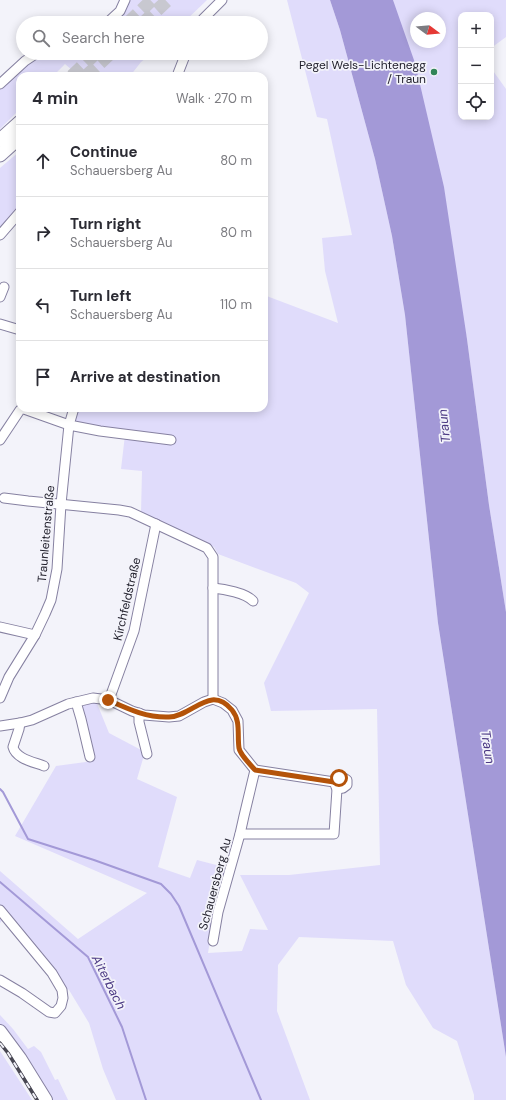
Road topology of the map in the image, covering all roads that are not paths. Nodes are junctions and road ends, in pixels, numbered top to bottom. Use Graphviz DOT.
graph roads {
  1 [pos="125,0"];
  2 [pos="222,0"];
  3 [pos="114,16"];
  4 [pos="206,16"];
  5 [pos="26,60"];
  6 [pos="183,60"];
  7 [pos="179,72"];
  8 [pos="0,84"];
  9 [pos="16,126"];
  10 [pos="0,140"];
  11 [pos="16,141"];
  12 [pos="0,155"];
  13 [pos="16,217"];
  14 [pos="0,235"];
  15 [pos="4,287"];
  16 [pos="0,297"];
  17 [pos="0,324"];
  18 [pos="16,329"];
  19 [pos="19,412"];
  20 [pos="32,412"];
  21 [pos="73,412"];
  22 [pos="69,425"];
  23 [pos="0,440"];
  24 [pos="171,440"];
  25 [pos="4,498"];
  26 [pos="61,504"];
  27 [pos="156,524"];
  28 [pos="213,588"];
  29 [pos="253,600"];
  30 [pos="0,626"];
  31 [pos="35,635"];
  32 [pos="0,698"];
  33 [pos="214,699"];
  34 [pos="108,700"];
  35 [pos="76,702"];
  36 [pos="139,714"];
  37 [pos="20,723"];
  38 [pos="0,726"];
  39 [pos="147,754"];
  40 [pos="90,756"];
  41 [pos="44,766"];
  42 [pos="255,770"];
  43 [pos="240,834"];
  44 [pos="0,910"];
  45 [pos="213,941"];
  46 [pos="0,980"];
  47 [pos="0,1031"];
  48 [pos="46,1100"];
  1 -- 3 [label="street"];
  2 -- 4 [label="street"];
  5 -- 8 [label="street"];
  6 -- 7 [label="street"];
  9 -- 10 [label="highway"];
  11 -- 12 [label="highway"];
  13 -- 14 [label="street"];
  15 -- 16 [label="street"];
  17 -- 18 [label="street"];
  19 -- 23 [label="street"];
  20 -- 22 [label="street"];
  21 -- 22 [label="street, Traunleitenstraße"];
  22 -- 24 [label="street"];
  22 -- 26 [label="street, Traunleitenstraße"];
  25 -- 26 [label="street"];
  26 -- 27 [label="street"];
  26 -- 31 [label="street, Traunleitenstraße"];
  27 -- 28 [label="street"];
  27 -- 34 [label="street, Kirchfeldstraße"];
  28 -- 29 [label="street"];
  28 -- 33 [label="street"];
  30 -- 31 [label="street"];
  31 -- 32 [label="street, Traunleitenstraße"];
  33 -- 36 [label="street"];
  33 -- 42 [label="street"];
  34 -- 35 [label="street"];
  34 -- 36 [label="street"];
  35 -- 37 [label="street"];
  35 -- 40 [label="street"];
  36 -- 39 [label="street"];
  37 -- 38 [label="street"];
  37 -- 41 [label="street"];
  42 -- 43 [label="street, Schauersberg Au"];
  42 -- 43 [label="street, Schauersberg Au"];
  43 -- 45 [label="street, Schauersberg Au"];
  44 -- 46 [label="street"];
  47 -- 48 [label="main road"];
}
